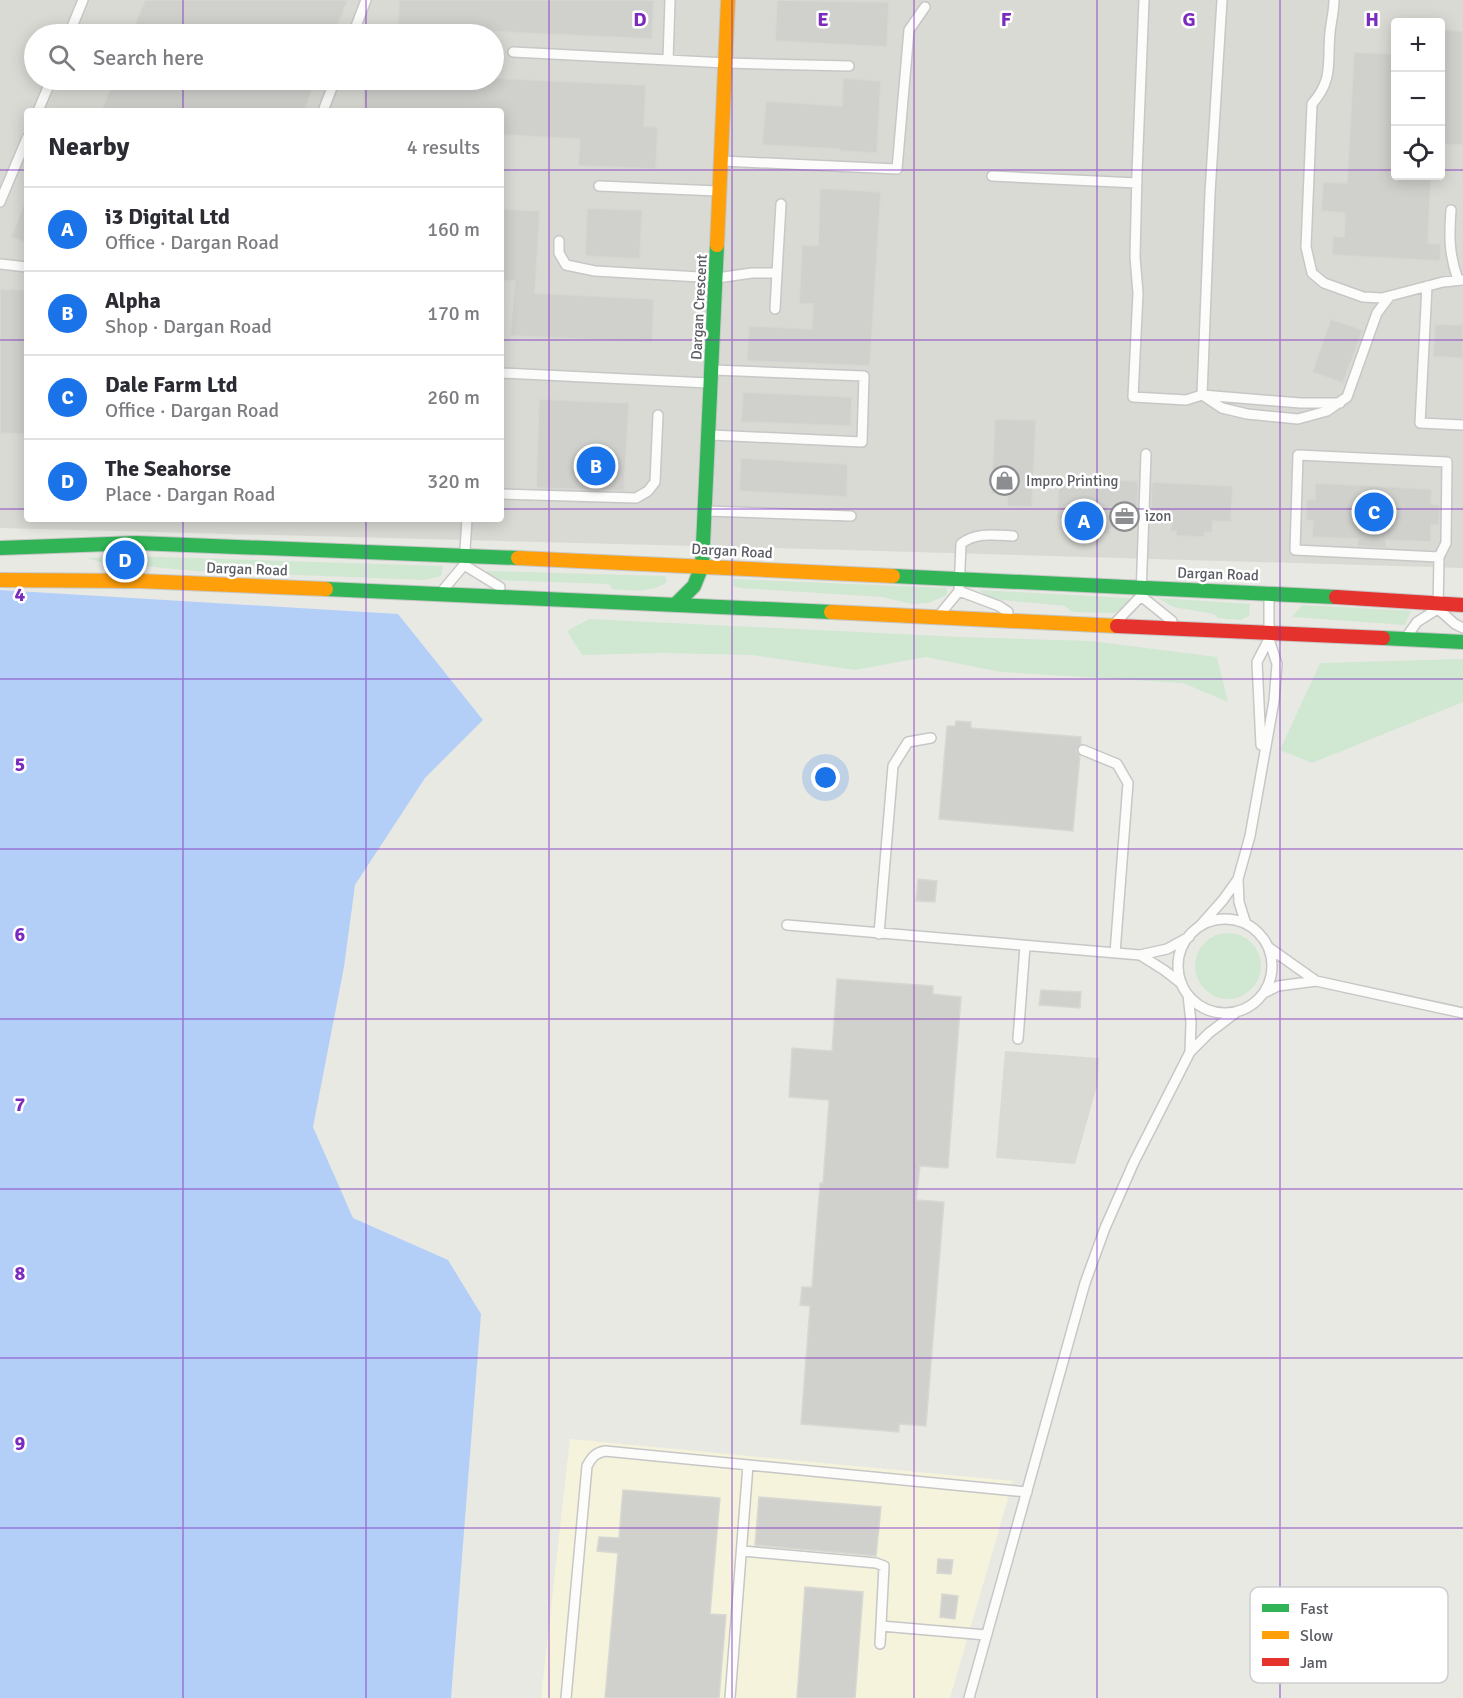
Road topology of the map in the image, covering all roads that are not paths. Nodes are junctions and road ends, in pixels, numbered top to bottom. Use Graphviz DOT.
graph roads {
  1 [pos="83,0"];
  2 [pos="366,0"];
  3 [pos="670,0"];
  4 [pos="728,0"];
  5 [pos="1144,0"];
  6 [pos="1222,0"];
  7 [pos="1334,0"];
  8 [pos="925,7"];
  9 [pos="73,24"];
  10 [pos="357,24"];
  11 [pos="513,52"];
  12 [pos="668,60"];
  13 [pos="726,63"];
  14 [pos="849,66"];
  15 [pos="47,90"];
  16 [pos="331,90"];
  17 [pos="39,108"];
  18 [pos="323,108"];
  19 [pos="24,145"];
  20 [pos="722,161"];
  21 [pos="992,176"];
  22 [pos="1137,183"];
  23 [pos="599,186"];
  24 [pos="721,191"];
  25 [pos="0,202"];
  26 [pos="781,204"];
  27 [pos="1451,210"];
  28 [pos="559,241"];
  29 [pos="0,264"];
  30 [pos="24,267"];
  31 [pos="777,273"];
  32 [pos="717,278"];
  33 [pos="1460,280"];
  34 [pos="1427,286"];
  35 [pos="1389,297"];
  36 [pos="775,309"];
  37 [pos="504,373"];
  38 [pos="712,377"];
  39 [pos="1203,395"];
  40 [pos="1340,403"];
  41 [pos="658,415"];
  42 [pos="1463,425"];
  43 [pos="709,435"];
  44 [pos="1146,454"];
  45 [pos="504,494"];
  46 [pos="705,511"];
  47 [pos="851,516"];
  48 [pos="467,522"];
  49 [pos="1013,536"];
  50 [pos="0,548"];
  51 [pos="1439,557"];
  52 [pos="464,560"];
  53 [pos="704,575"];
  54 [pos="0,580"];
  55 [pos="960,585"];
  56 [pos="731,592"];
  57 [pos="1141,592"];
  58 [pos="1269,593"];
  59 [pos="440,594"];
  60 [pos="533,598"];
  61 [pos="675,604"];
  62 [pos="1463,605"];
  63 [pos="1438,607"];
  64 [pos="769,609"];
  65 [pos="934,618"];
  66 [pos="1023,622"];
  67 [pos="1112,626"];
  68 [pos="1463,628"];
  69 [pos="1184,629"];
  70 [pos="1269,636"];
  71 [pos="1404,639"];
  72 [pos="1463,642"];
  73 [pos="931,738"];
  74 [pos="1083,750"];
  75 [pos="1262,758"];
  76 [pos="1238,879"];
  77 [pos="1246,924"];
  78 [pos="787,925"];
  79 [pos="1199,927"];
  80 [pos="879,934"];
  81 [pos="1189,937"];
  82 [pos="1025,946"];
  83 [pos="1268,947"];
  84 [pos="1115,953"];
  85 [pos="1140,955"];
  86 [pos="1316,981"];
  87 [pos="1182,984"];
  88 [pos="1263,993"];
  89 [pos="1188,995"];
  90 [pos="1238,1011"];
  91 [pos="1463,1013"];
  92 [pos="1018,1039"];
  93 [pos="1190,1052"];
  94 [pos="748,1465"];
  95 [pos="1027,1492"];
  96 [pos="743,1551"];
  97 [pos="881,1626"];
  98 [pos="986,1635"];
  99 [pos="880,1644"];
  100 [pos="566,1698"];
  101 [pos="730,1698"];
  102 [pos="969,1698"];
  1 -- 9 [label="lane"];
  2 -- 10 [label="lane"];
  3 -- 12 [label="lane"];
  4 -- 13 [label="street, Dargan Crescent"];
  5 -- 22 [label="lane"];
  6 -- 39 [label="lane"];
  7 -- 35 [label="lane"];
  8 -- 20 [label="lane"];
  11 -- 12 [label="lane"];
  12 -- 13 [label="lane"];
  13 -- 14 [label="lane"];
  13 -- 20 [label="street, Dargan Crescent"];
  15 -- 17 [label="lane"];
  16 -- 18 [label="lane"];
  19 -- 25 [label="lane"];
  20 -- 24 [label="street, Dargan Crescent"];
  21 -- 22 [label="lane"];
  22 -- 39 [label="lane"];
  23 -- 24 [label="lane"];
  24 -- 32 [label="street, Dargan Crescent"];
  26 -- 31 [label="lane"];
  27 -- 33 [label="lane"];
  28 -- 32 [label="lane"];
  29 -- 30 [label="lane"];
  31 -- 32 [label="lane"];
  31 -- 36 [label="lane"];
  32 -- 38 [label="street, Dargan Crescent"];
  33 -- 34 [label="lane"];
  34 -- 35 [label="lane"];
  34 -- 42 [label="lane"];
  35 -- 40 [label="lane"];
  37 -- 38 [label="lane"];
  38 -- 43 [label="street, Dargan Crescent"];
  38 -- 43 [label="lane"];
  39 -- 40 [label="lane"];
  39 -- 40 [label="lane"];
  41 -- 45 [label="lane"];
  43 -- 46 [label="street, Dargan Crescent"];
  44 -- 57 [label="lane"];
  46 -- 47 [label="lane"];
  46 -- 53 [label="street, Dargan Crescent"];
  48 -- 52 [label="lane"];
  49 -- 55 [label="lane"];
  50 -- 52 [label="street, Dargan Road"];
  51 -- 51 [label="lane"];
  51 -- 63 [label="lane"];
  52 -- 53 [label="street, Dargan Road"];
  52 -- 59 [label="lane"];
  52 -- 60 [label="lane"];
  53 -- 55 [label="street, Dargan Road"];
  53 -- 61 [label="street"];
  54 -- 59 [label="street, Dargan Road"];
  55 -- 57 [label="street, Dargan Road"];
  55 -- 65 [label="lane"];
  55 -- 66 [label="lane"];
  56 -- 64 [label="street"];
  57 -- 58 [label="street, Dargan Road"];
  57 -- 67 [label="lane"];
  57 -- 69 [label="lane"];
  58 -- 63 [label="street, Dargan Road"];
  58 -- 70 [label="lane"];
  59 -- 60 [label="street, Dargan Road"];
  60 -- 61 [label="street, Dargan Road"];
  61 -- 64 [label="street, Dargan Road"];
  62 -- 63 [label="street, Dargan Road"];
  63 -- 68 [label="lane"];
  63 -- 71 [label="lane"];
  64 -- 65 [label="street, Dargan Road"];
  65 -- 66 [label="street, Dargan Road"];
  66 -- 67 [label="street, Dargan Road"];
  67 -- 69 [label="street, Dargan Road"];
  69 -- 70 [label="street, Dargan Road"];
  70 -- 71 [label="street, Dargan Road"];
  70 -- 75 [label="lane"];
  70 -- 75 [label="lane"];
  71 -- 72 [label="street, Dargan Road"];
  73 -- 80 [label="lane"];
  74 -- 84 [label="lane"];
  75 -- 76 [label="lane"];
  76 -- 77 [label="lane"];
  76 -- 79 [label="lane"];
  77 -- 79 [label="lane"];
  77 -- 83 [label="lane"];
  78 -- 80 [label="lane"];
  79 -- 81 [label="lane"];
  80 -- 82 [label="lane"];
  81 -- 85 [label="lane"];
  81 -- 87 [label="lane"];
  82 -- 84 [label="lane"];
  82 -- 92 [label="lane"];
  83 -- 86 [label="lane"];
  83 -- 88 [label="lane"];
  84 -- 85 [label="lane"];
  85 -- 87 [label="lane"];
  86 -- 88 [label="lane"];
  86 -- 91 [label="lane"];
  87 -- 89 [label="lane"];
  88 -- 90 [label="lane"];
  89 -- 90 [label="lane"];
  89 -- 93 [label="lane"];
  90 -- 93 [label="lane"];
  93 -- 95 [label="lane"];
  94 -- 95 [label="lane"];
  94 -- 96 [label="lane"];
  94 -- 100 [label="lane"];
  95 -- 98 [label="lane"];
  96 -- 97 [label="lane"];
  96 -- 101 [label="lane"];
  97 -- 98 [label="lane"];
  97 -- 99 [label="lane"];
  98 -- 102 [label="lane"];
}
